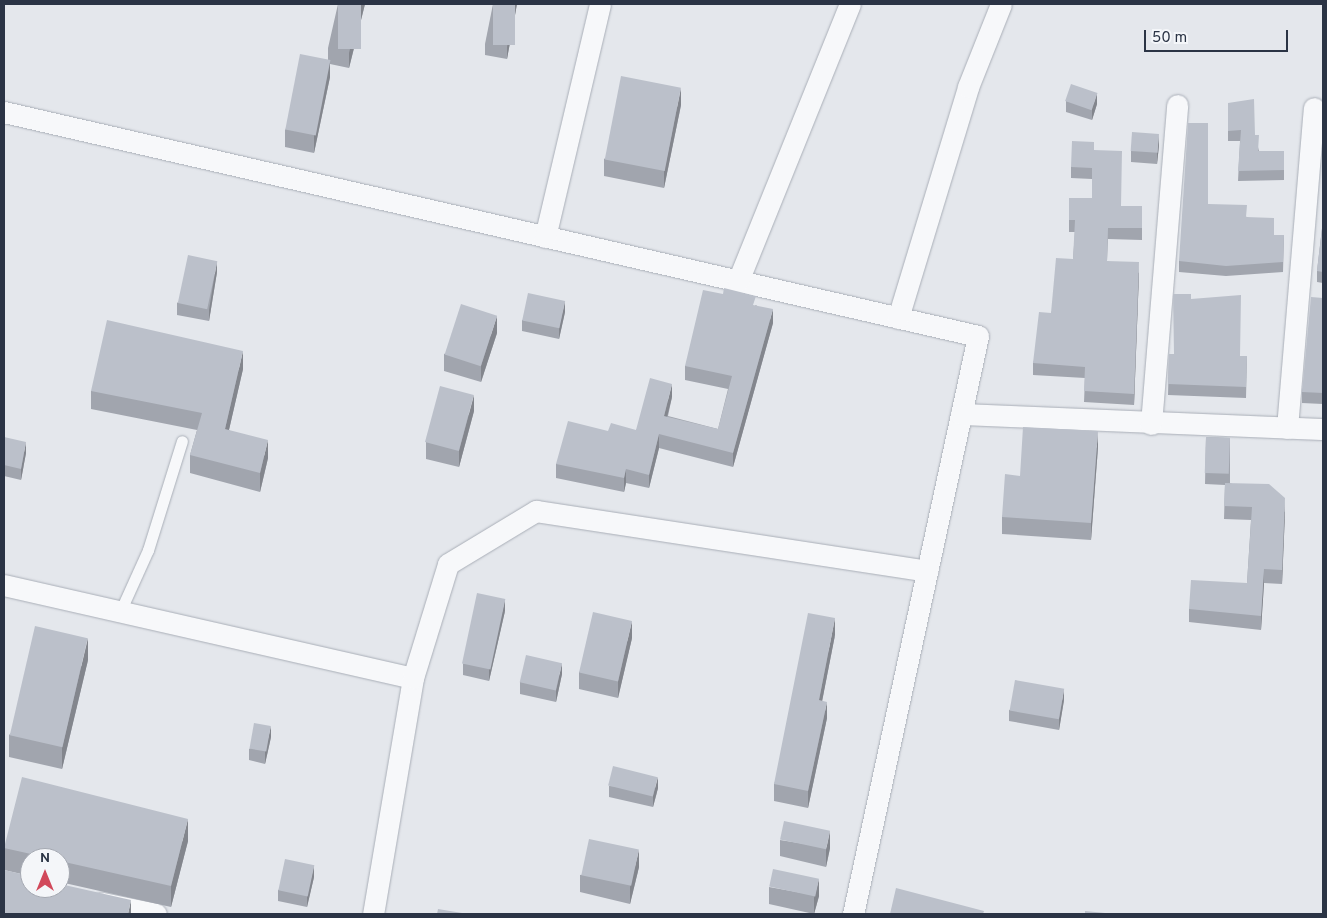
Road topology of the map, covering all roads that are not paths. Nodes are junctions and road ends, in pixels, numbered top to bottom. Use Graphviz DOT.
graph roads {
  1 [pos="600,4"];
  2 [pos="850,4"];
  3 [pos="1001,4"];
  4 [pos="1177,105"];
  5 [pos="1314,108"];
  6 [pos="4,112"];
  7 [pos="544,237"];
  8 [pos="738,281"];
  9 [pos="898,318"];
  10 [pos="961,414"];
  11 [pos="1152,424"];
  12 [pos="1287,428"];
  13 [pos="1323,429"];
  14 [pos="182,441"];
  15 [pos="927,571"];
  16 [pos="4,585"];
  17 [pos="120,612"];
  18 [pos="413,678"];
  19 [pos="80,898"];
  20 [pos="156,914"];
  21 [pos="373,914"];
  22 [pos="853,914"];
  1 -- 7 [label="street"];
  2 -- 8 [label="street"];
  3 -- 9 [label="street"];
  4 -- 11 [label="street"];
  5 -- 12 [label="street"];
  6 -- 7 [label="street"];
  7 -- 8 [label="street"];
  8 -- 9 [label="street"];
  9 -- 10 [label="street"];
  10 -- 11 [label="street"];
  10 -- 15 [label="street"];
  11 -- 12 [label="street"];
  12 -- 13 [label="street"];
  14 -- 17 [label="lane"];
  15 -- 18 [label="street"];
  15 -- 22 [label="street"];
  16 -- 17 [label="street"];
  17 -- 18 [label="street"];
  18 -- 21 [label="street"];
  19 -- 20 [label="street"];
}
